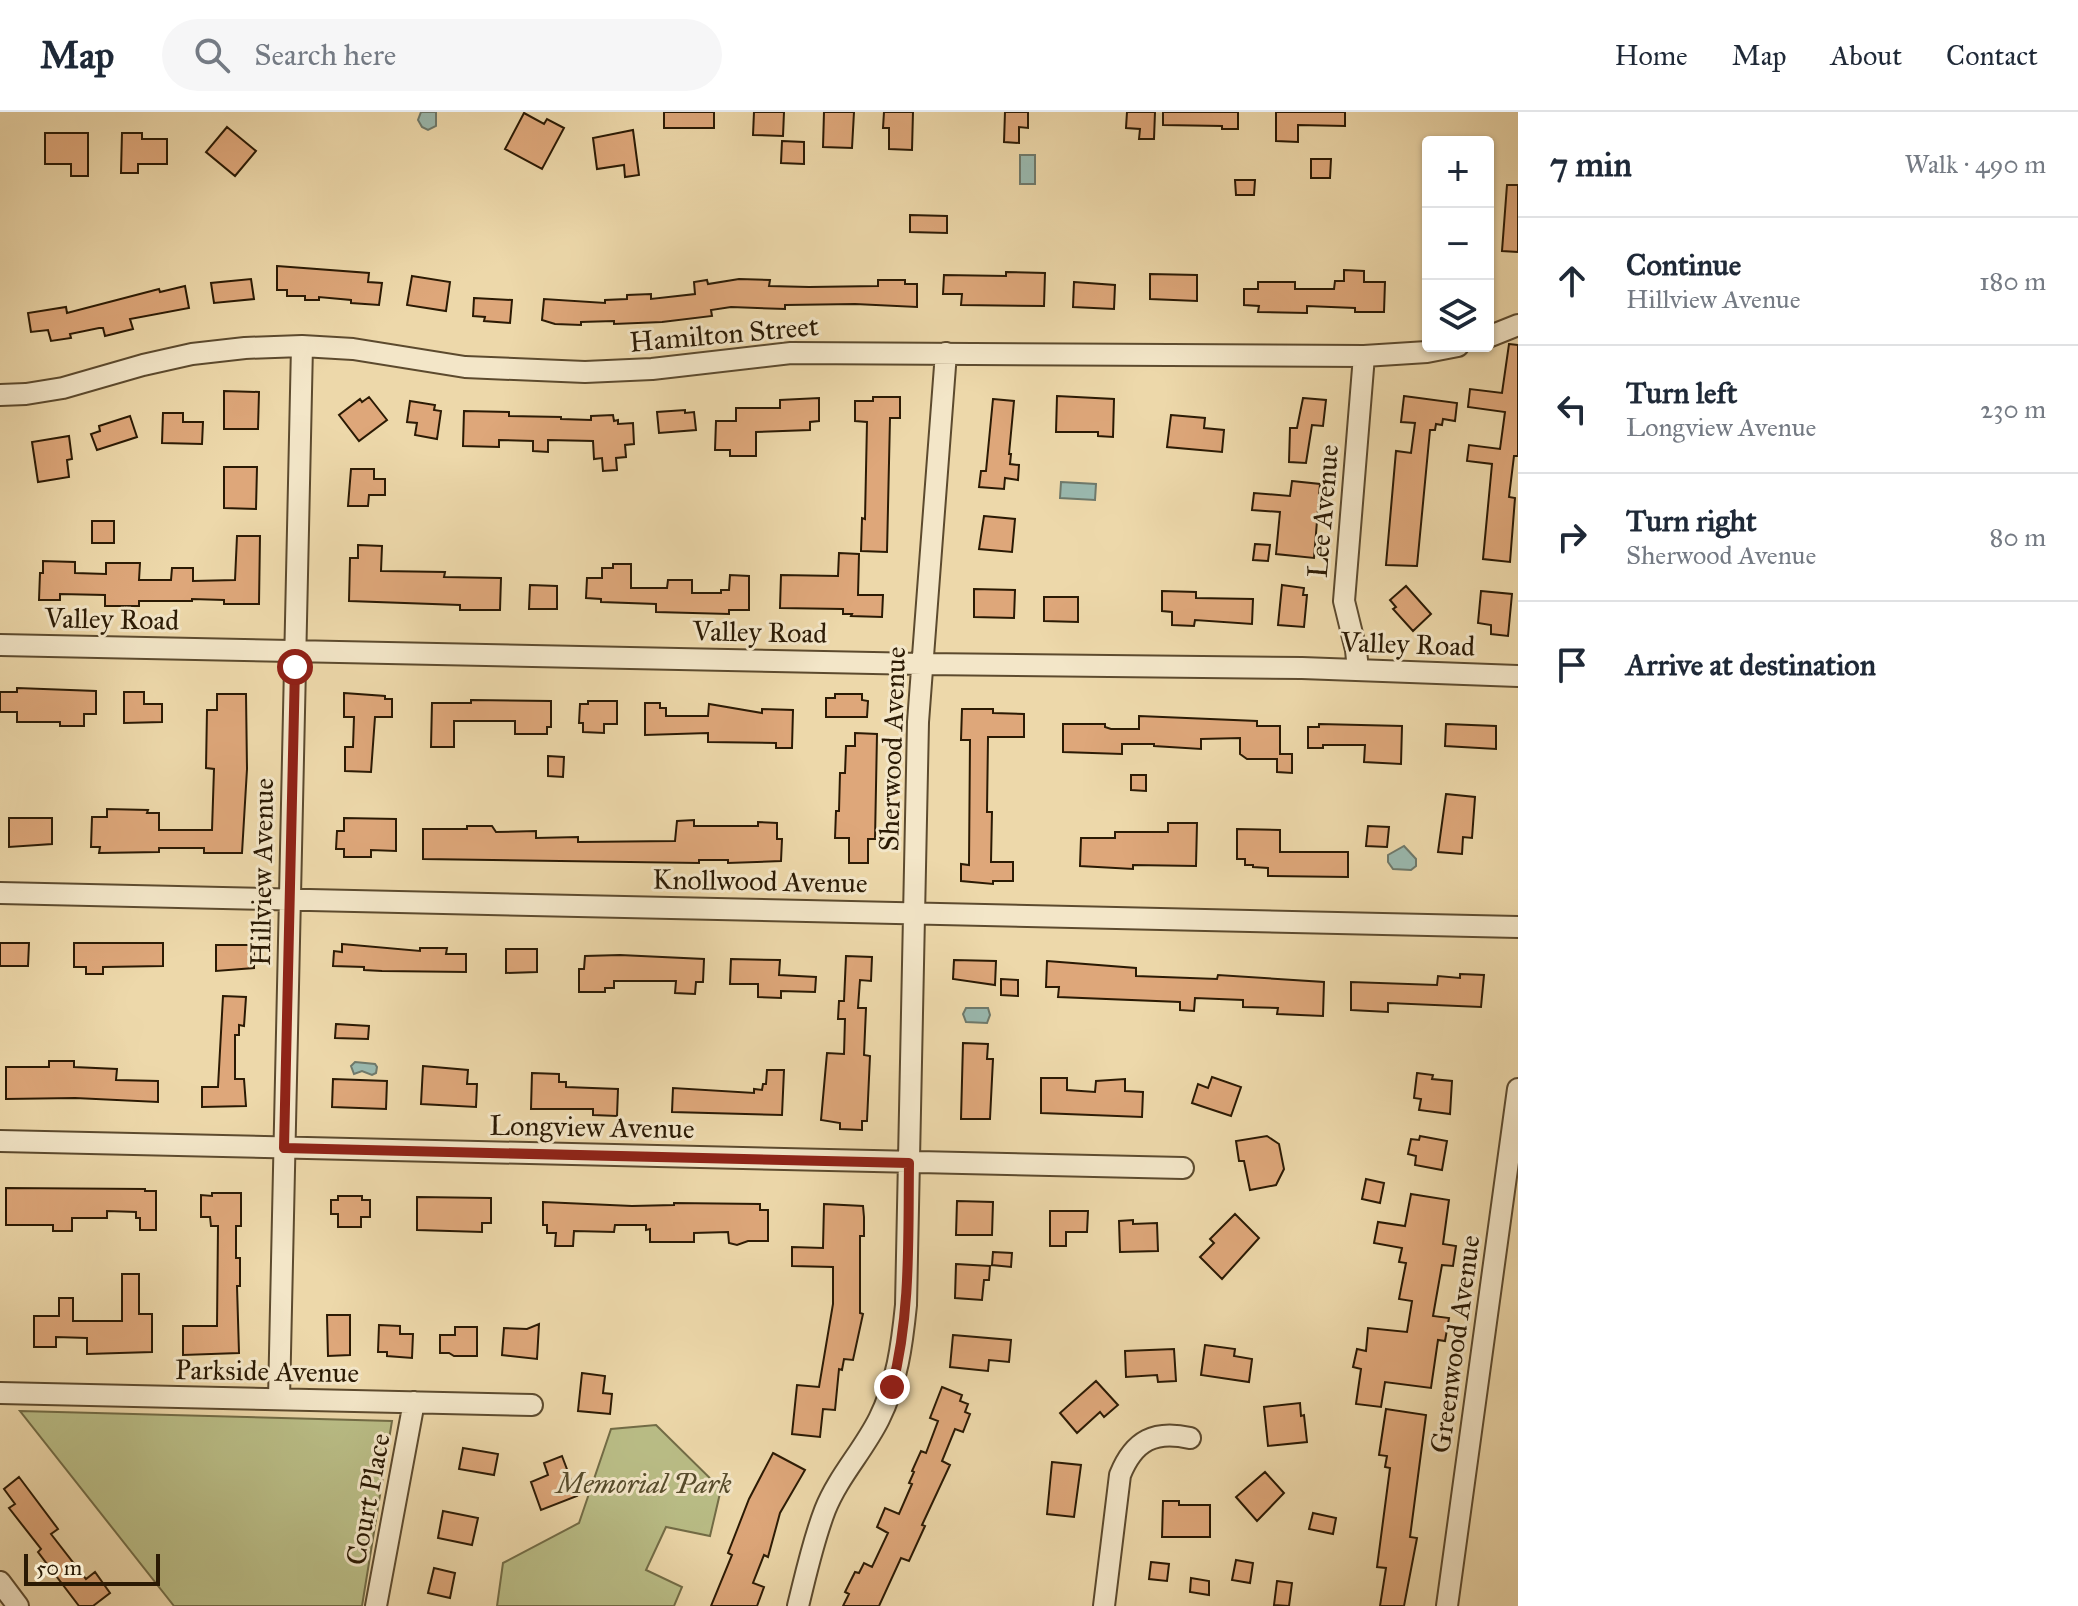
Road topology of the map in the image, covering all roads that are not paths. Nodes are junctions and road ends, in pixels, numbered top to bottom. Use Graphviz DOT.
graph roads {
  1 [pos="1518,325"];
  2 [pos="1494,335"];
  3 [pos="302,346"];
  4 [pos="1427,352"];
  5 [pos="946,353"];
  6 [pos="1364,356"];
  7 [pos="0,395"];
  8 [pos="0,645"];
  9 [pos="295,651"];
  10 [pos="922,664"];
  11 [pos="1358,670"];
  12 [pos="1518,676"];
  13 [pos="0,893"];
  14 [pos="290,899"];
  15 [pos="915,913"];
  16 [pos="1518,927"];
  17 [pos="1518,1089"];
  18 [pos="0,1141"];
  19 [pos="284,1148"];
  20 [pos="909,1163"];
  21 [pos="1183,1168"];
  22 [pos="0,1393"];
  23 [pos="279,1399"];
  24 [pos="414,1402"];
  25 [pos="532,1405"];
  26 [pos="1190,1438"];
  27 [pos="0,1582"];
  28 [pos="18,1606"];
  29 [pos="376,1606"];
  30 [pos="798,1606"];
  31 [pos="1104,1606"];
  32 [pos="1447,1606"];
  1 -- 2 [label="street"];
  3 -- 5 [label="street, Hamilton Street"];
  3 -- 7 [label="street, Hamilton Street"];
  3 -- 9 [label="street, Hillview Avenue"];
  4 -- 6 [label="street, Hamilton Street"];
  5 -- 6 [label="street, Hamilton Street"];
  5 -- 10 [label="street, Sherwood Avenue"];
  6 -- 11 [label="street, Lee Avenue"];
  8 -- 9 [label="street, Valley Road"];
  9 -- 10 [label="street, Valley Road"];
  9 -- 14 [label="street, Hillview Avenue"];
  10 -- 11 [label="street, Valley Road"];
  10 -- 15 [label="street, Sherwood Avenue"];
  11 -- 12 [label="street, Valley Road"];
  13 -- 14 [label="street, Knollwood Avenue"];
  14 -- 15 [label="street, Knollwood Avenue"];
  14 -- 19 [label="street, Hillview Avenue"];
  15 -- 16 [label="street, Knollwood Avenue"];
  15 -- 20 [label="street, Sherwood Avenue"];
  17 -- 32 [label="street, Greenwood Avenue"];
  18 -- 19 [label="street, Longview Avenue"];
  19 -- 20 [label="street, Longview Avenue"];
  19 -- 23 [label="street, Hillview Avenue"];
  20 -- 21 [label="street, Longview Avenue"];
  20 -- 30 [label="street, Sherwood Avenue"];
  22 -- 23 [label="street, Parkside Avenue"];
  23 -- 24 [label="street, Parkside Avenue"];
  24 -- 25 [label="street, Parkside Avenue"];
  24 -- 29 [label="street, Court Place"];
  26 -- 31 [label="street"];
  27 -- 28 [label="street"];
}
